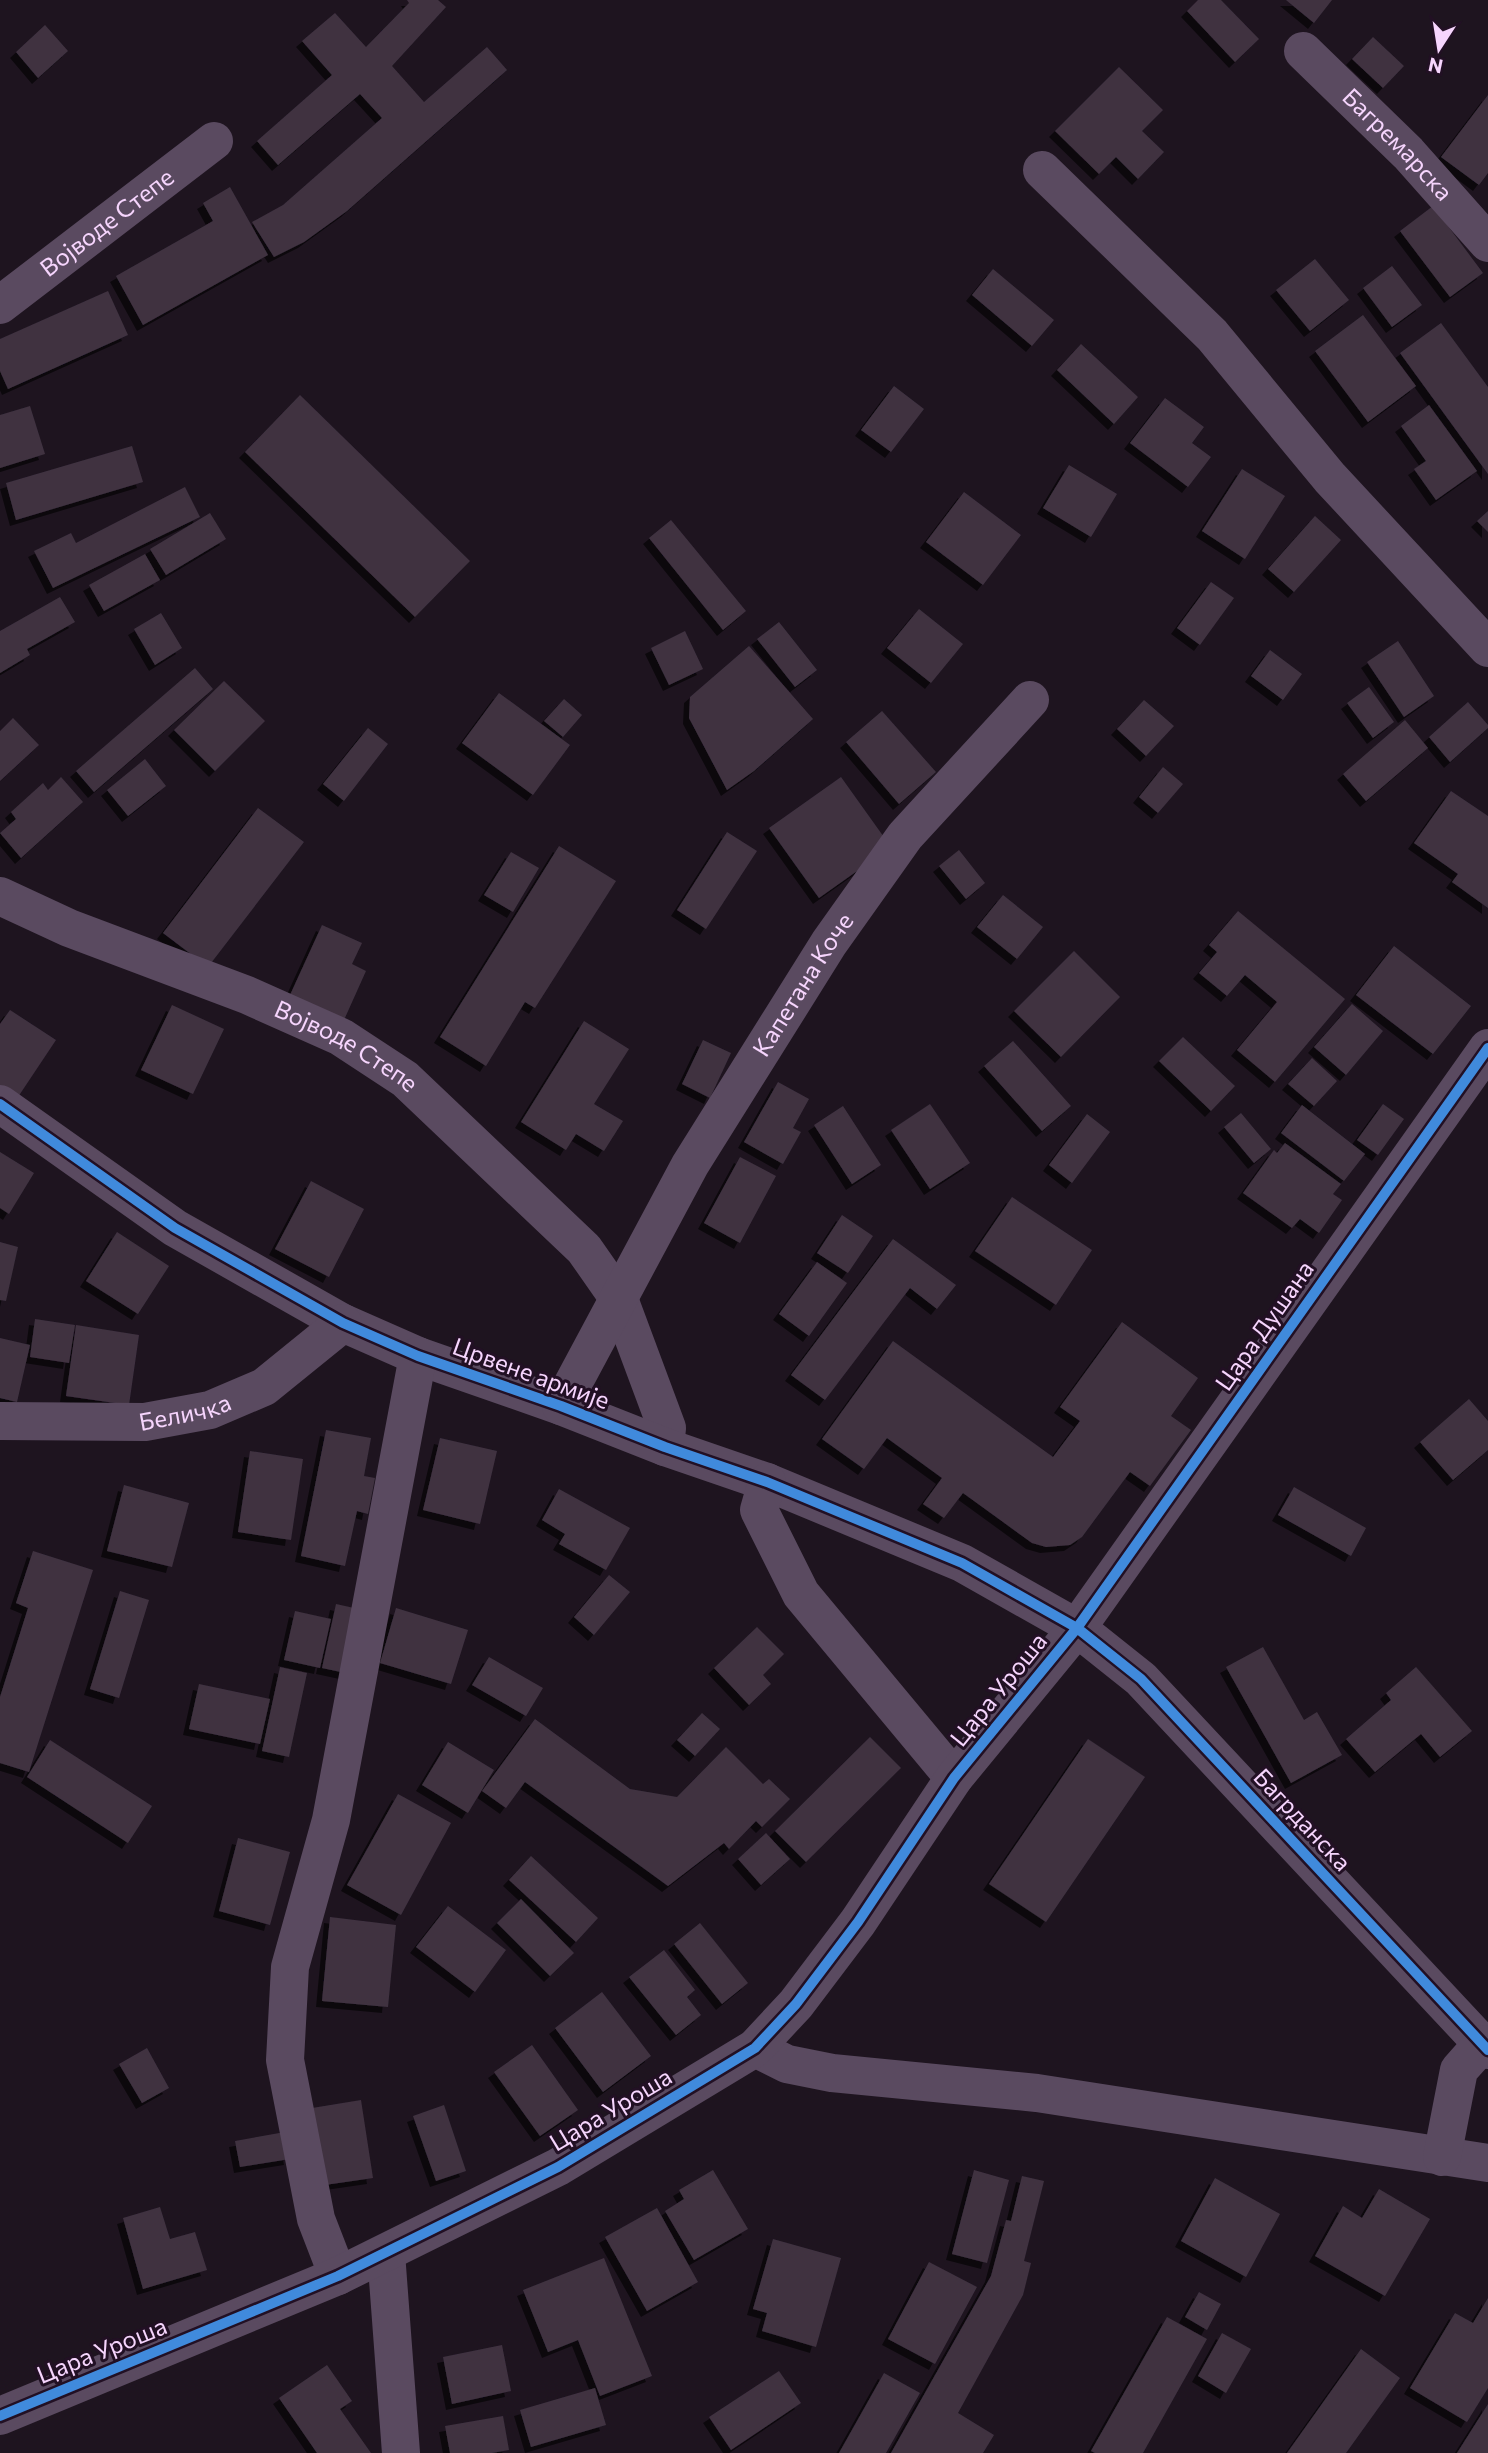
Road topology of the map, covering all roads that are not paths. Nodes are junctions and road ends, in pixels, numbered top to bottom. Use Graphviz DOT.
graph roads {
  1 [pos="1303,51"];
  2 [pos="214,141"];
  3 [pos="1042,170"];
  4 [pos="1488,243"];
  5 [pos="0,305"];
  6 [pos="1488,648"];
  7 [pos="1030,700"];
  8 [pos="0,896"];
  9 [pos="1488,1048"];
  10 [pos="0,1104"];
  11 [pos="619,1299"];
  12 [pos="343,1322"];
  13 [pos="418,1356"];
  14 [pos="561,1406"];
  15 [pos="0,1421"];
  16 [pos="666,1447"];
  17 [pos="767,1482"];
  18 [pos="1077,1628"];
  19 [pos="954,1778"];
  20 [pos="1485,2047"];
  21 [pos="755,2048"];
  22 [pos="1442,2157"];
  23 [pos="1488,2163"];
  24 [pos="386,2253"];
  25 [pos="338,2276"];
  26 [pos="0,2416"];
  27 [pos="401,2453"];
  1 -- 4 [label="street, Багремарска"];
  2 -- 5 [label="street, Војводе Степе"];
  3 -- 6 [label="street"];
  7 -- 11 [label="street, Капетана Коче"];
  8 -- 11 [label="street, Војводе Степе"];
  9 -- 18 [label="street, Цара Душана"];
  10 -- 12 [label="street, Црвене армије"];
  11 -- 14 [label="street, Капетана Коче"];
  11 -- 16 [label="street"];
  12 -- 13 [label="street, Црвене армије"];
  12 -- 15 [label="street, Беличка"];
  13 -- 14 [label="street, Црвене армије"];
  13 -- 25 [label="street"];
  14 -- 16 [label="street, Црвене армије"];
  16 -- 17 [label="street, Црвене армије"];
  17 -- 18 [label="street, Црвене армије"];
  17 -- 19 [label="street"];
  18 -- 19 [label="street, Цара Уроша"];
  18 -- 20 [label="street, Багрданска"];
  19 -- 21 [label="street, Цара Уроша"];
  20 -- 22 [label="street"];
  21 -- 22 [label="street"];
  21 -- 24 [label="street, Цара Уроша"];
  22 -- 23 [label="street"];
  24 -- 25 [label="street, Цара Уроша"];
  24 -- 27 [label="street"];
  25 -- 26 [label="street, Цара Уроша"];
}
